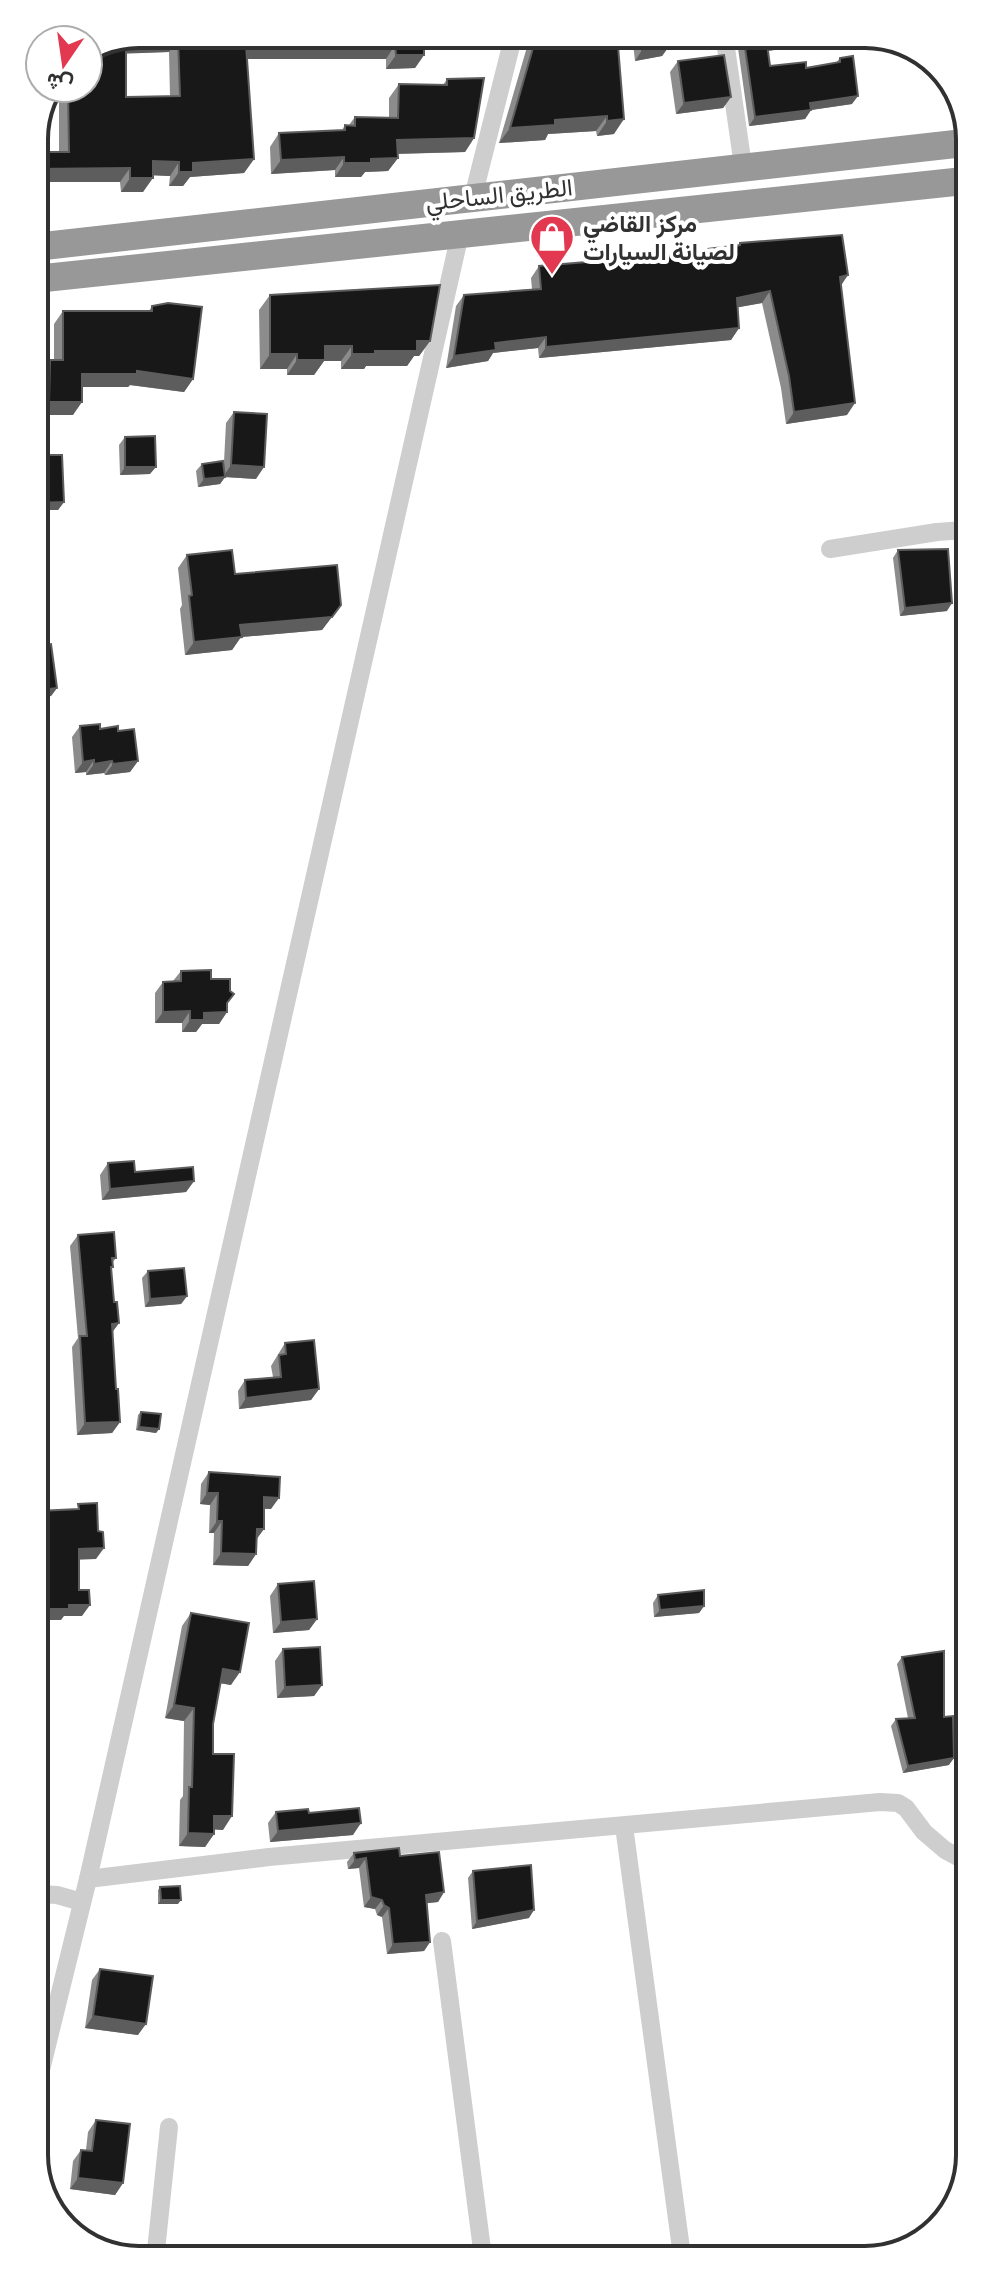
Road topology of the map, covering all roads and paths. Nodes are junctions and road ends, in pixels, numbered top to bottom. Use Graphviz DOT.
graph roads {
  1 [pos="510,48"];
  2 [pos="726,48"];
  3 [pos="956,144"];
  4 [pos="743,166"];
  5 [pos="956,182"];
  6 [pos="473,197"];
  7 [pos="460,234"];
  8 [pos="48,246"];
  9 [pos="48,278"];
  10 [pos="956,531"];
  11 [pos="830,549"];
  12 [pos="624,1826"];
  13 [pos="956,1856"];
  14 [pos="88,1879"];
  15 [pos="48,1894"];
  16 [pos="82,1902"];
  17 [pos="442,1941"];
  18 [pos="48,2041"];
  19 [pos="169,2127"];
  20 [pos="156,2246"];
  21 [pos="482,2246"];
  22 [pos="681,2246"];
  1 -- 6 [label="street"];
  2 -- 4 [label="street"];
  3 -- 4 [label="highway, الطريق الساحلي"];
  4 -- 6 [label="highway, الطريق الساحلي"];
  5 -- 7 [label="highway, الطريق الساحلي"];
  6 -- 8 [label="highway, الطريق الساحلي"];
  7 -- 9 [label="highway, الطريق الساحلي"];
  7 -- 14 [label="street"];
  10 -- 11 [label="street"];
  12 -- 13 [label="street"];
  12 -- 14 [label="street"];
  12 -- 22 [label="street"];
  14 -- 16 [label="street"];
  15 -- 16 [label="street"];
  16 -- 18 [label="street"];
  17 -- 21 [label="street"];
  19 -- 20 [label="street"];
}
